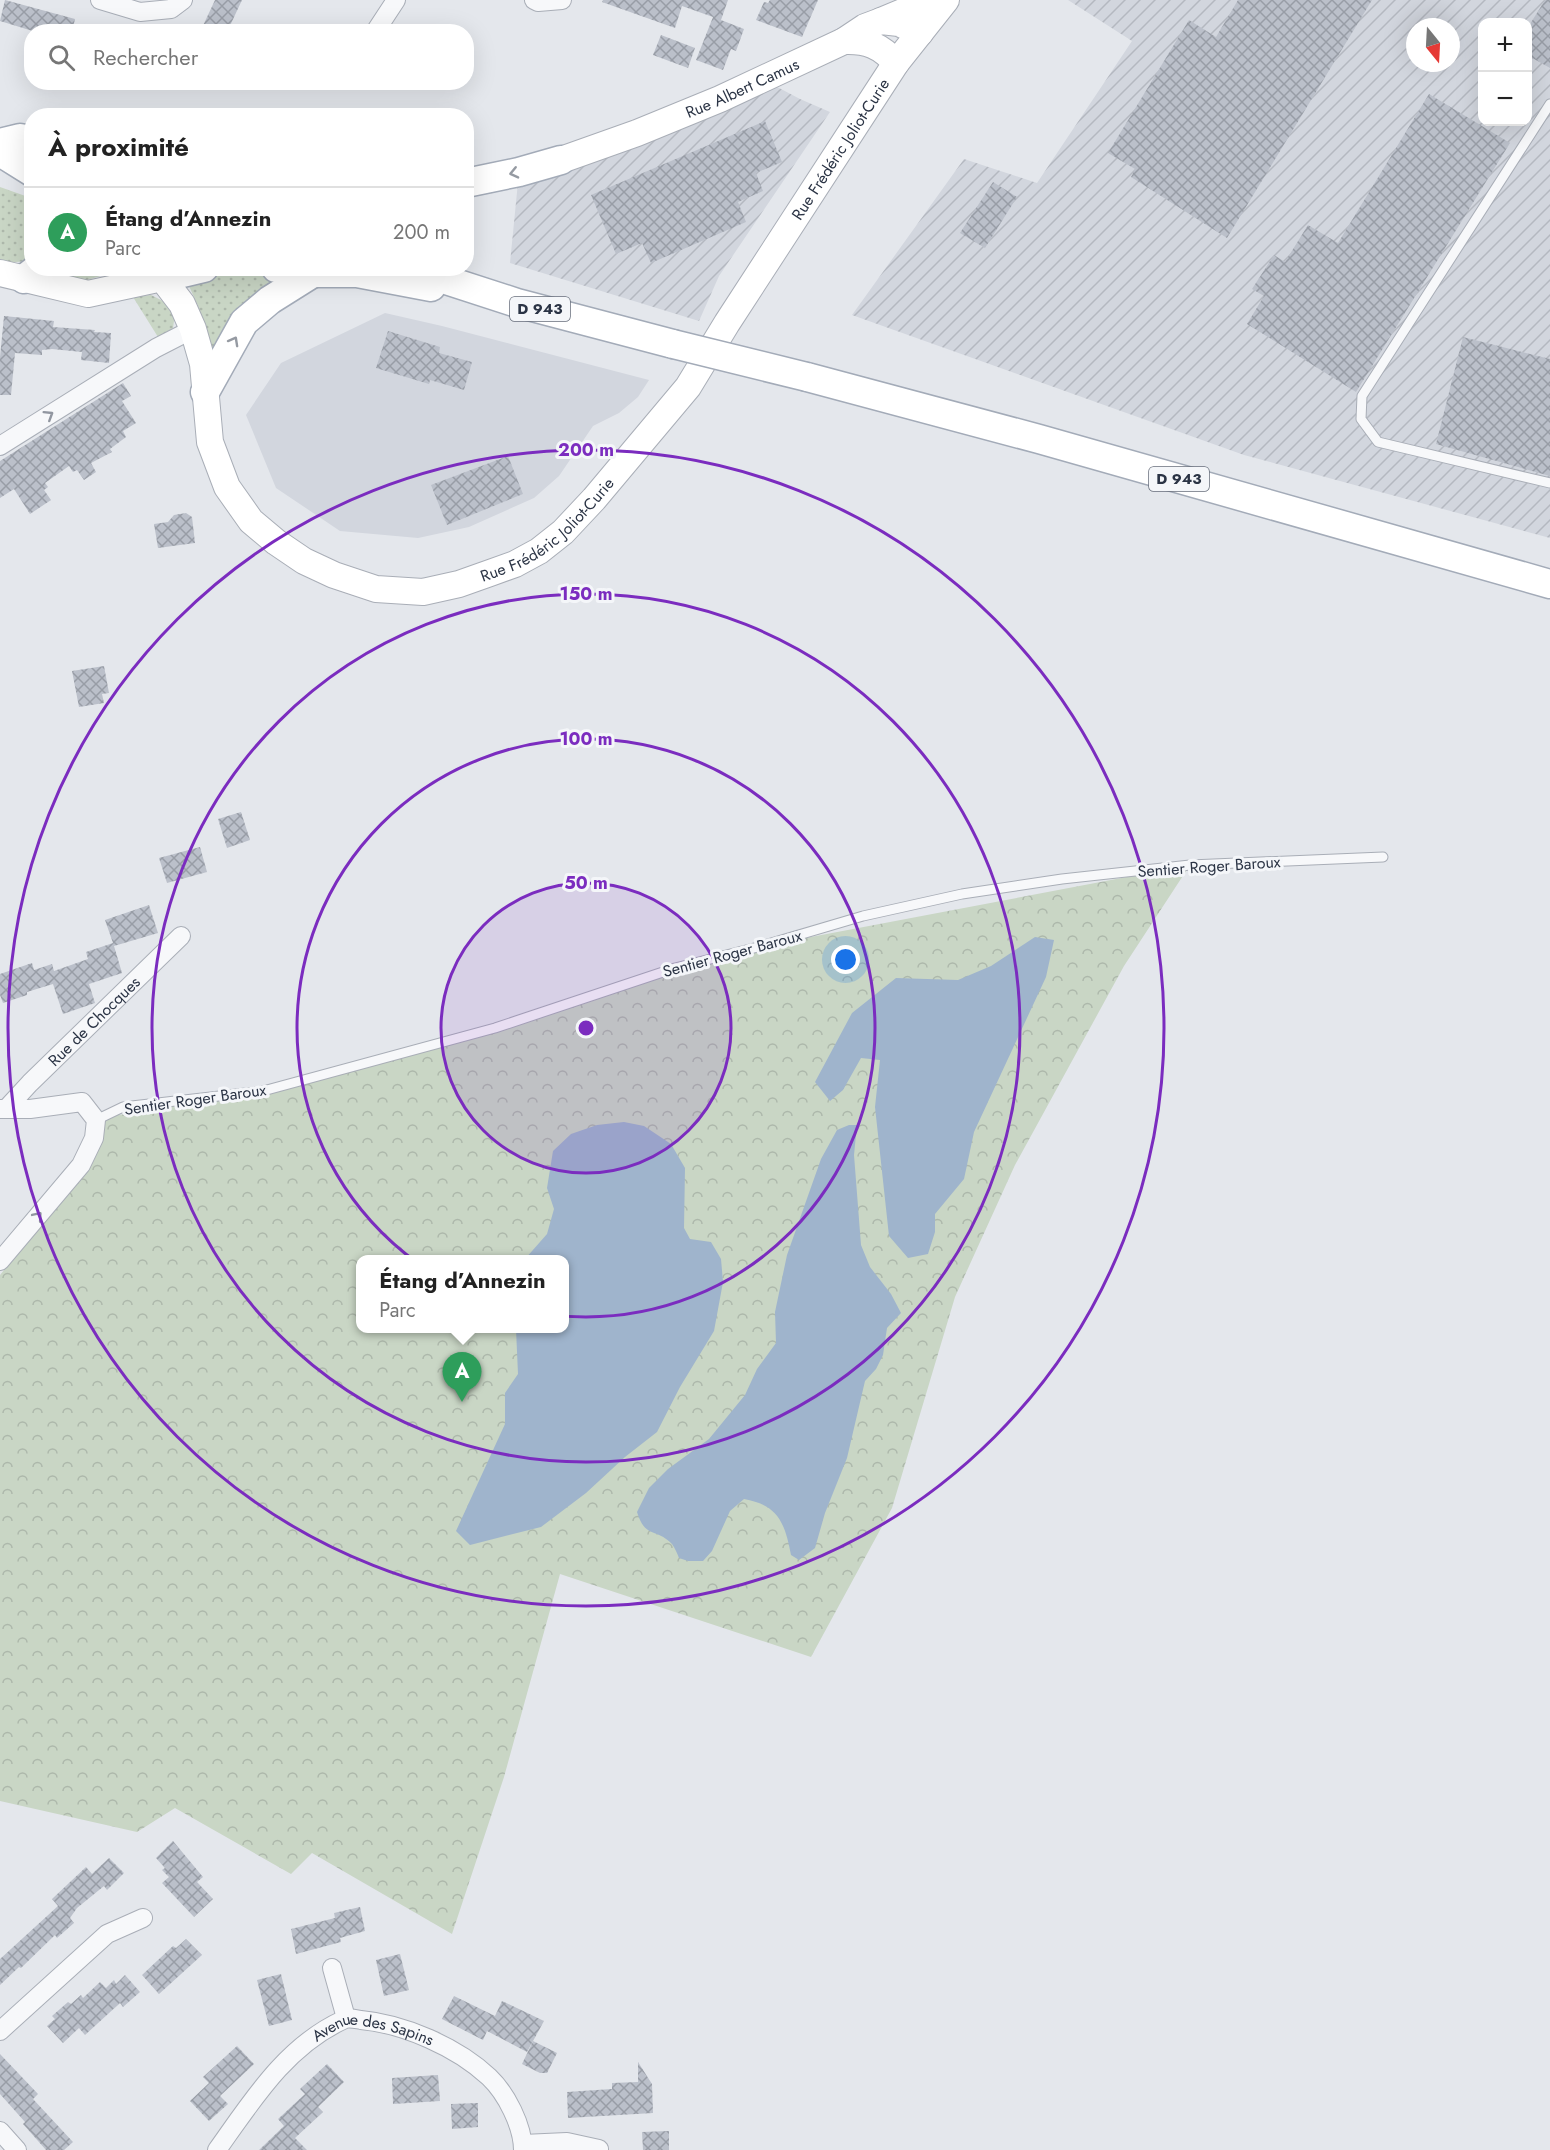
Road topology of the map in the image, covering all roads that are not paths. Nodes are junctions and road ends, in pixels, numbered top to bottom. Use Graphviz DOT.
graph roads {
  1 [pos="100,0"];
  2 [pos="183,0"];
  3 [pos="396,0"];
  4 [pos="534,0"];
  5 [pos="562,0"];
  6 [pos="931,0"];
  7 [pos="946,0"];
  8 [pos="881,21"];
  9 [pos="380,24"];
  10 [pos="920,33"];
  11 [pos="844,41"];
  12 [pos="896,63"];
  13 [pos="1550,104"];
  14 [pos="24,139"];
  15 [pos="0,143"];
  16 [pos="0,150"];
  17 [pos="24,156"];
  18 [pos="561,160"];
  19 [pos="24,166"];
  20 [pos="474,181"];
  21 [pos="28,276"];
  22 [pos="148,276"];
  23 [pos="160,276"];
  24 [pos="308,276"];
  25 [pos="373,276"];
  26 [pos="434,276"];
  27 [pos="517,303"];
  28 [pos="193,329"];
  29 [pos="206,392"];
  30 [pos="0,446"];
  31 [pos="1550,483"];
  32 [pos="1550,584"];
  33 [pos="1383,857"];
  34 [pos="181,936"];
  35 [pos="4,1109"];
  36 [pos="96,1120"];
  37 [pos="0,1261"];
  38 [pos="143,1918"];
  39 [pos="332,1968"];
  40 [pos="346,2018"];
  41 [pos="0,2031"];
  42 [pos="0,2131"];
  43 [pos="523,2147"];
  44 [pos="17,2150"];
  45 [pos="217,2150"];
  46 [pos="599,2150"];
  1 -- 2 [label="street"];
  3 -- 9 [label="street"];
  4 -- 5 [label="street"];
  6 -- 8 [label="street, Rue Albert Camus"];
  7 -- 10 [label="street, Rue Frédéric Joliot-Curie"];
  8 -- 10 [label="street"];
  8 -- 11 [label="street, Rue Albert Camus"];
  10 -- 12 [label="street, Rue Frédéric Joliot-Curie"];
  11 -- 12 [label="street"];
  11 -- 18 [label="street, Rue Albert Camus"];
  12 -- 29 [label="street, Rue Frédéric Joliot-Curie"];
  13 -- 31 [label="lane"];
  14 -- 15 [label="main road"];
  16 -- 17 [label="main road"];
  16 -- 19 [label="main road"];
  18 -- 20 [label="main road, one-way"];
  21 -- 22 [label="street"];
  23 -- 28 [label="street, Rue Frédéric Joliot-Curie"];
  29 -- 24 [label="main road, one-way"];
  25 -- 27 [label="main road"];
  26 -- 27 [label="main road, D 943"];
  27 -- 32 [label="main road, D 943, bridge"];
  28 -- 29 [label="street, Rue Frédéric Joliot-Curie"];
  30 -- 28 [label="street, one-way"];
  33 -- 36 [label="lane, Sentier Roger Baroux"];
  34 -- 35 [label="street, Rue de Chocques"];
  35 -- 36 [label="street, Rue de Chocques"];
  37 -- 36 [label="street, one-way"];
  38 -- 41 [label="street"];
  39 -- 40 [label="street"];
  40 -- 43 [label="street, Avenue des Sapins"];
  40 -- 45 [label="street, Avenue des Sapins"];
  42 -- 44 [label="street"];
  43 -- 46 [label="street"];
}
